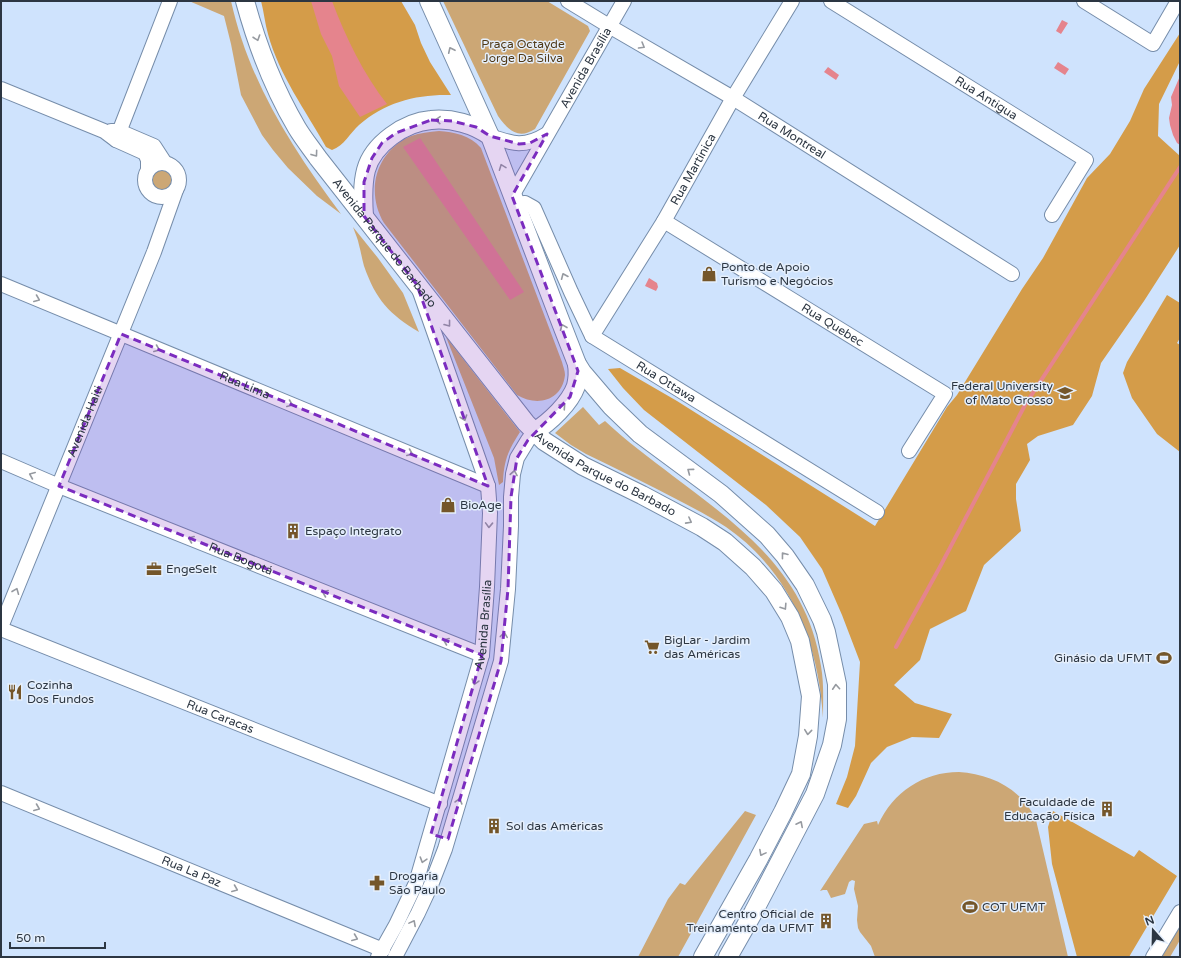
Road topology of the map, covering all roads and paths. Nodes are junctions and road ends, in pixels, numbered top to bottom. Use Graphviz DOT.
graph roads {
  1 [pos="170,1"];
  2 [pos="245,1"];
  3 [pos="429,1"];
  4 [pos="568,1"];
  5 [pos="624,1"];
  6 [pos="792,1"];
  7 [pos="831,1"];
  8 [pos="1084,1"];
  9 [pos="1178,1"];
  10 [pos="608,26"];
  11 [pos="1,89"];
  12 [pos="733,98"];
  13 [pos="483,132"];
  14 [pos="547,134"];
  15 [pos="117,135"];
  16 [pos="166,163"];
  17 [pos="148,170"];
  18 [pos="176,190"];
  19 [pos="158,197"];
  20 [pos="514,200"];
  21 [pos="168,215"];
  22 [pos="1052,215"];
  23 [pos="364,216"];
  24 [pos="664,220"];
  25 [pos="1012,274"];
  26 [pos="1,284"];
  27 [pos="417,285"];
  28 [pos="121,334"];
  29 [pos="592,336"];
  30 [pos="577,364"];
  31 [pos="534,432"];
  32 [pos="909,451"];
  33 [pos="1,461"];
  34 [pos="59,486"];
  35 [pos="488,486"];
  36 [pos="877,512"];
  37 [pos="1,628"];
  38 [pos="482,655"];
  39 [pos="1,793"];
  40 [pos="440,804"];
  41 [pos="431,834"];
  42 [pos="448,839"];
  43 [pos="1180,912"];
  44 [pos="390,955"];
  45 [pos="704,957"];
  46 [pos="728,957"];
  47 [pos="1154,957"];
  1 -- 15 [label="street"];
  2 -- 23 [label="main road, Avenida Parque do Barbado, one-way"];
  13 -- 3 [label="main road, one-way"];
  4 -- 10 [label="street, Rua Montreal"];
  5 -- 10 [label="street, Avenida Brasília"];
  6 -- 12 [label="street, Rua Martinica"];
  7 -- 22 [label="street, Rua Antigua"];
  8 -- 9 [label="street"];
  10 -- 12 [label="street, Rua Montreal, one-way"];
  10 -- 14 [label="street, Avenida Brasília"];
  11 -- 15 [label="street"];
  12 -- 24 [label="street, Rua Martinica"];
  12 -- 25 [label="street, Rua Montreal"];
  13 -- 14 [label="street"];
  20 -- 13 [label="main road, one-way"];
  13 -- 23 [label="main road, one-way"];
  14 -- 20 [label="street, Avenida Brasília"];
  15 -- 16 [label="street, Avenida Haiti"];
  15 -- 17 [label="street"];
  16 -- 17 [label="street"];
  16 -- 18 [label="street, Avenida Haiti"];
  17 -- 19 [label="street"];
  18 -- 19 [label="street"];
  18 -- 21 [label="street, Avenida Haiti"];
  19 -- 21 [label="street"];
  29 -- 20 [label="street, one-way"];
  30 -- 20 [label="main road, one-way"];
  21 -- 28 [label="street, Avenida Haiti"];
  23 -- 27 [label="main road, Avenida Parque do Barbado"];
  24 -- 29 [label="street, Rua Martinica"];
  24 -- 32 [label="street, Rua Quebec"];
  26 -- 28 [label="street, Rua Lima, one-way"];
  27 -- 31 [label="main road, Avenida Parque do Barbado, one-way"];
  27 -- 35 [label="street, Avenida Brasília, one-way"];
  28 -- 34 [label="street, Avenida Haiti"];
  28 -- 35 [label="street, Rua Lima, one-way"];
  29 -- 36 [label="street, Rua Ottawa"];
  31 -- 30 [label="main road, one-way"];
  46 -- 30 [label="main road, one-way"];
  42 -- 31 [label="street, Avenida Brasília, one-way"];
  31 -- 45 [label="main road, Avenida Parque do Barbado, one-way"];
  34 -- 33 [label="street, Rua Bogotá, one-way"];
  37 -- 34 [label="street, Avenida Haiti, one-way"];
  38 -- 34 [label="street, Rua Bogotá, one-way"];
  35 -- 38 [label="street, Avenida Brasília, one-way"];
  37 -- 40 [label="street, Rua Caracas"];
  38 -- 40 [label="street, Avenida Brasília, one-way"];
  39 -- 44 [label="street, Rua La Paz, one-way"];
  40 -- 41 [label="street, Avenida Brasília"];
  41 -- 42 [label="street"];
  41 -- 44 [label="street, Avenida Brasília, one-way"];
  44 -- 42 [label="street, Avenida Brasília, one-way"];
  43 -- 47 [label="street"];
}
